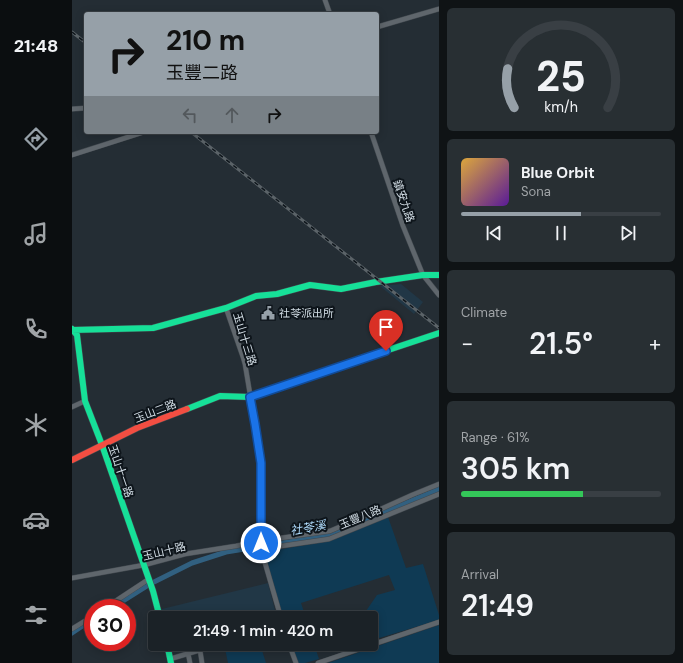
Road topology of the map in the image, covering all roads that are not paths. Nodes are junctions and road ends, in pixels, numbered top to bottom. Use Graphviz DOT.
graph roads {
  1 [pos="325,0"];
  2 [pos="439,9"];
  3 [pos="329,12"];
  4 [pos="379,27"];
  5 [pos="84,108"];
  6 [pos="72,109"];
  7 [pos="138,134"];
  8 [pos="372,134"];
  9 [pos="72,155"];
  10 [pos="424,275"];
  11 [pos="439,275"];
  12 [pos="439,296"];
  13 [pos="226,308"];
  14 [pos="73,330"];
  15 [pos="439,333"];
  16 [pos="250,397"];
  17 [pos="85,401"];
  18 [pos="72,407"];
  19 [pos="102,445"];
  20 [pos="72,460"];
  21 [pos="439,484"];
  22 [pos="439,494"];
  23 [pos="261,545"];
  24 [pos="144,565"];
  25 [pos="72,578"];
  26 [pos="149,579"];
  27 [pos="119,599"];
  28 [pos="158,611"];
  29 [pos="279,611"];
  30 [pos="84,622"];
  31 [pos="439,622"];
  32 [pos="72,629"];
  33 [pos="168,651"];
  34 [pos="292,651"];
  35 [pos="188,653"];
  36 [pos="170,661"];
  37 [pos="190,663"];
  38 [pos="202,663"];
  39 [pos="296,663"];
  40 [pos="318,663"];
  1 -- 3 [label="street"];
  2 -- 4 [label="street"];
  5 -- 6 [label="street"];
  7 -- 9 [label="street"];
  8 -- 10 [label="street, 鎮安九路"];
  10 -- 11 [label="street"];
  10 -- 12 [label="street, 鎮安九路"];
  10 -- 13 [label="street"];
  13 -- 14 [label="street"];
  13 -- 16 [label="street, 玉山十三路"];
  14 -- 17 [label="street, 玉山十一路"];
  15 -- 16 [label="street"];
  16 -- 19 [label="street, 玉山二路"];
  16 -- 23 [label="street, 玉山十三路"];
  17 -- 18 [label="street"];
  17 -- 19 [label="street, 玉山十一路"];
  19 -- 20 [label="street, 玉山二路"];
  19 -- 24 [label="street, 玉山十一路"];
  21 -- 23 [label="street"];
  22 -- 23 [label="street, 玉豐八路"];
  23 -- 24 [label="street, 玉山十路"];
  23 -- 29 [label="street, 玉山十三路"];
  24 -- 25 [label="street, 玉山十路"];
  24 -- 26 [label="street, 玉山十一路"];
  26 -- 27 [label="street"];
  26 -- 28 [label="street, 玉山十一路"];
  30 -- 32 [label="street"];
  31 -- 40 [label="street"];
  33 -- 36 [label="street"];
  34 -- 39 [label="street"];
  35 -- 36 [label="street"];
  35 -- 37 [label="street"];
  35 -- 38 [label="street"];
}
